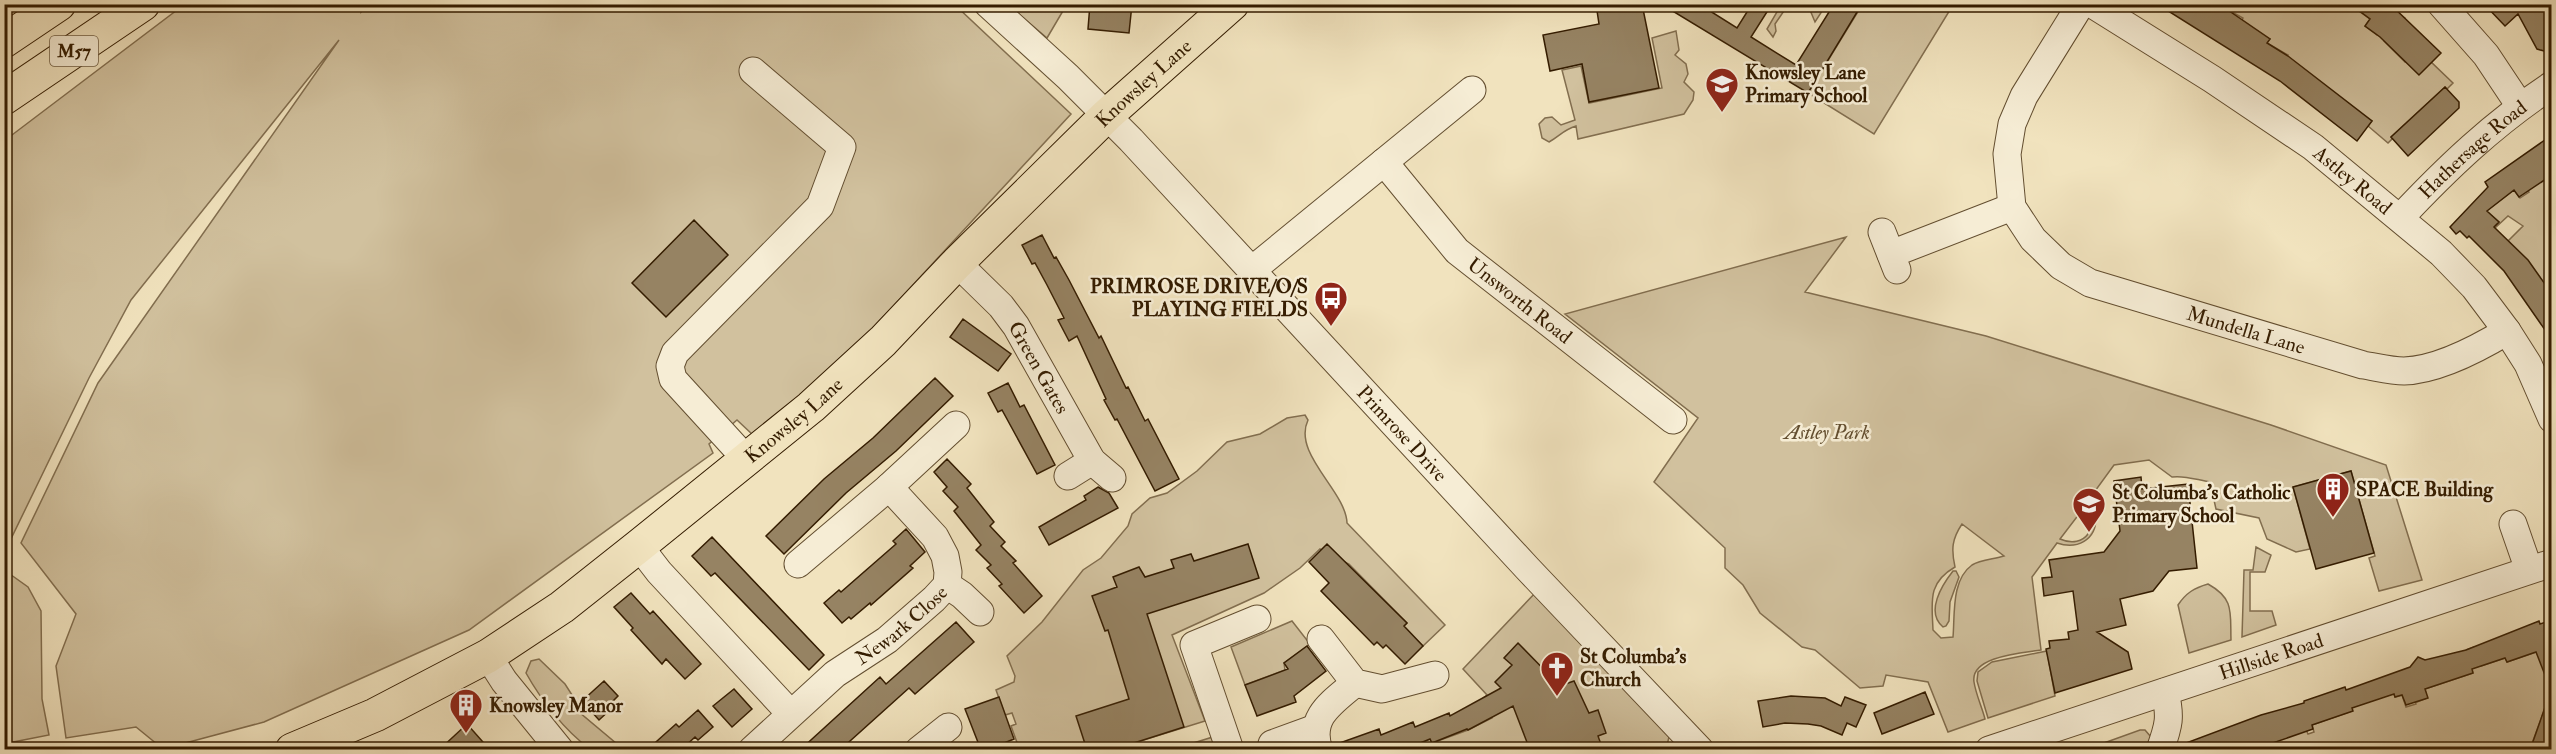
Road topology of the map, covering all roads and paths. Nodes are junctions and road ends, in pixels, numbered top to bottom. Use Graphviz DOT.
graph roads {
  1 [pos="59,4"];
  2 [pos="143,4"];
  3 [pos="988,4"];
  4 [pos="1232,4"];
  5 [pos="2081,4"];
  6 [pos="2092,4"];
  7 [pos="2441,4"];
  8 [pos="4,41"];
  9 [pos="753,71"];
  10 [pos="2552,85"];
  11 [pos="1472,90"];
  12 [pos="4,98"];
  13 [pos="2520,106"];
  14 [pos="1107,115"];
  15 [pos="1384,162"];
  16 [pos="2012,207"];
  17 [pos="2400,218"];
  18 [pos="1890,252"];
  19 [pos="957,263"];
  20 [pos="1252,270"];
  21 [pos="2507,331"];
  22 [pos="2552,419"];
  23 [pos="1672,420"];
  24 [pos="956,425"];
  25 [pos="747,460"];
  26 [pos="1068,476"];
  27 [pos="889,487"];
  28 [pos="2513,524"];
  29 [pos="639,546"];
  30 [pos="798,564"];
  31 [pos="2540,567"];
  32 [pos="946,585"];
  33 [pos="981,612"];
  34 [pos="1257,619"];
  35 [pos="1321,639"];
  36 [pos="488,656"];
  37 [pos="1435,675"];
  38 [pos="1355,683"];
  39 [pos="2165,692"];
  40 [pos="790,713"];
  41 [pos="1318,739"];
  42 [pos="1272,744"];
  43 [pos="1992,749"];
  44 [pos="292,750"];
  45 [pos="560,750"];
  46 [pos="752,750"];
  47 [pos="1230,750"];
  48 [pos="1700,750"];
  49 [pos="2160,750"];
  1 -- 8 [label="main road, M57"];
  2 -- 12 [label="main road, M57"];
  3 -- 14 [label="street, Primrose Drive"];
  4 -- 14 [label="main road, Knowsley Lane"];
  5 -- 16 [label="street, Mundella Lane"];
  6 -- 17 [label="street, Astley Road"];
  7 -- 13 [label="street"];
  9 -- 25 [label="street"];
  10 -- 13 [label="street, Hathersage Road"];
  11 -- 15 [label="street"];
  13 -- 17 [label="street, Hathersage Road"];
  14 -- 19 [label="main road, Knowsley Lane"];
  14 -- 20 [label="street, Primrose Drive"];
  15 -- 20 [label="street"];
  15 -- 23 [label="street, Unsworth Road"];
  16 -- 18 [label="street"];
  16 -- 21 [label="street, Mundella Lane"];
  17 -- 21 [label="street, Astley Road"];
  19 -- 25 [label="main road, Knowsley Lane"];
  19 -- 26 [label="street, Green Gates"];
  20 -- 48 [label="street, Primrose Drive"];
  21 -- 22 [label="street, Astley Road"];
  24 -- 27 [label="street"];
  25 -- 29 [label="main road, Knowsley Lane"];
  27 -- 30 [label="street"];
  27 -- 32 [label="street, Newark Close"];
  28 -- 31 [label="street"];
  29 -- 36 [label="main road, Knowsley Lane"];
  29 -- 40 [label="street"];
  31 -- 39 [label="street, Hillside Road"];
  32 -- 33 [label="street"];
  32 -- 40 [label="street, Newark Close"];
  34 -- 47 [label="street"];
  35 -- 38 [label="street"];
  36 -- 44 [label="main road, Knowsley Lane"];
  36 -- 45 [label="street"];
  37 -- 38 [label="street"];
  38 -- 41 [label="street"];
  39 -- 43 [label="street, Hillside Road"];
  39 -- 49 [label="street"];
  40 -- 46 [label="street, Newark Close"];
  41 -- 42 [label="street"];
}
